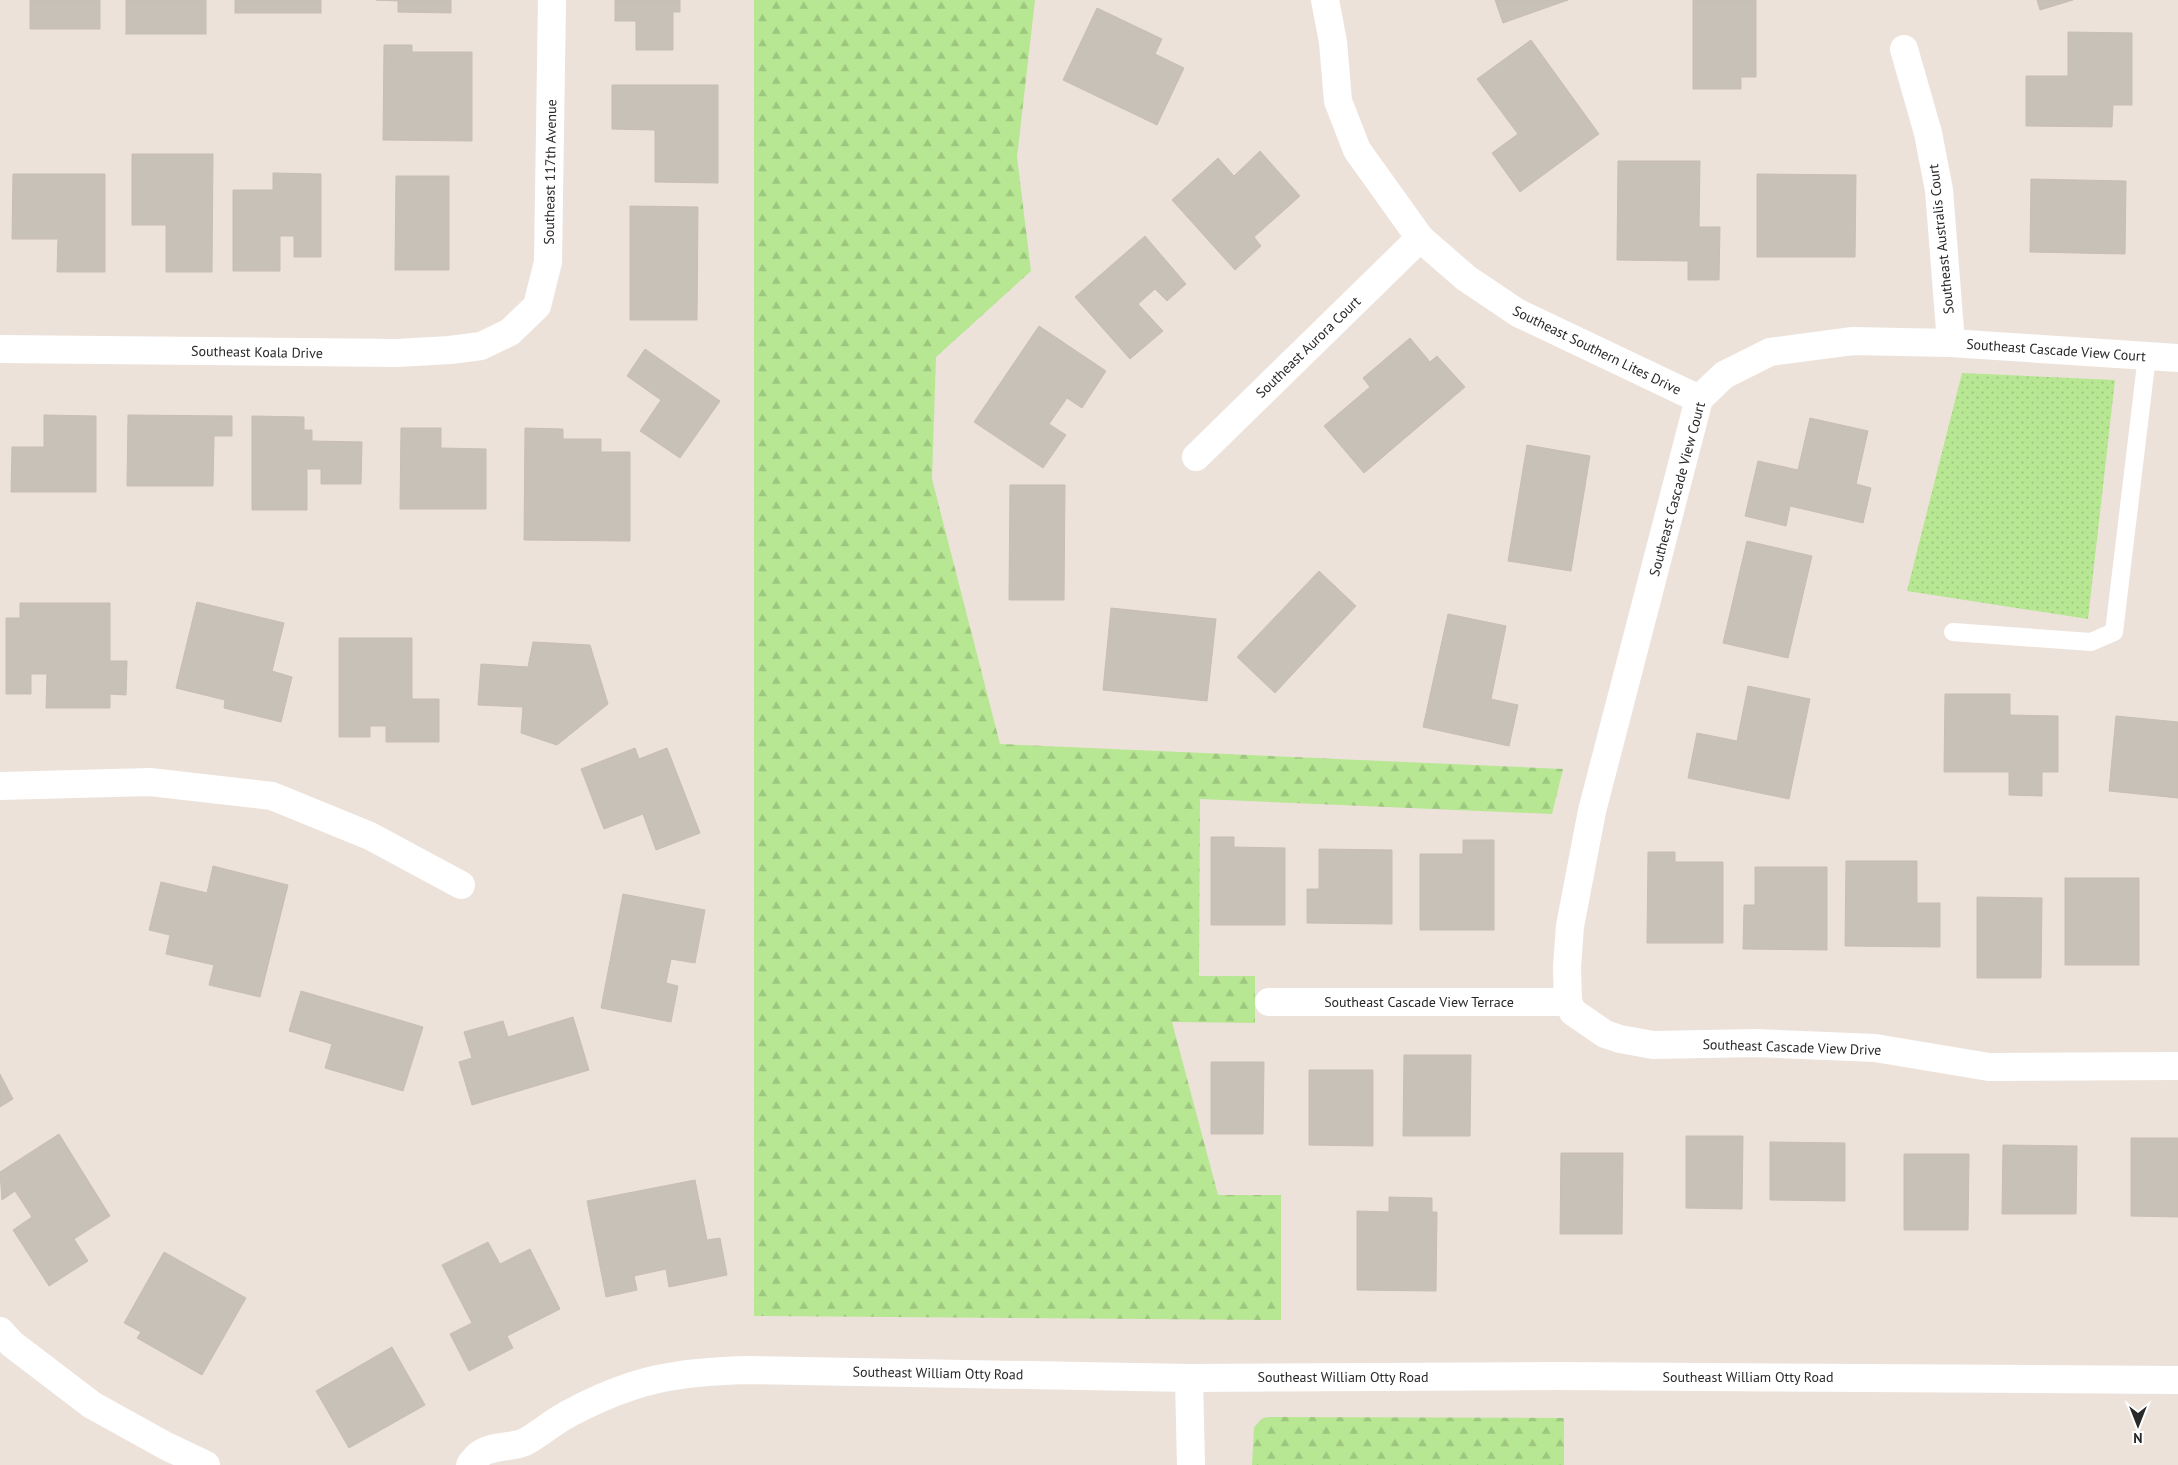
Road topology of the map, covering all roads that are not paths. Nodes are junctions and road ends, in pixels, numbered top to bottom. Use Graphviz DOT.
graph roads {
  1 [pos="552,0"];
  2 [pos="1325,0"];
  3 [pos="1904,49"];
  4 [pos="1420,238"];
  5 [pos="510,332"];
  6 [pos="1951,343"];
  7 [pos="0,350"];
  8 [pos="2147,356"];
  9 [pos="2178,358"];
  10 [pos="1699,399"];
  11 [pos="1196,457"];
  12 [pos="1953,632"];
  13 [pos="0,786"];
  14 [pos="462,885"];
  15 [pos="1269,1002"];
  16 [pos="1568,1002"];
  17 [pos="2178,1066"];
  18 [pos="4,1344"];
  19 [pos="1189,1378"];
  20 [pos="2178,1380"];
  21 [pos="519,1454"];
  22 [pos="206,1465"];
  23 [pos="470,1465"];
  24 [pos="1191,1465"];
  1 -- 5 [label="street, Southeast 117th Avenue"];
  2 -- 4 [label="street, Southeast Southern Lites Drive"];
  3 -- 6 [label="street, Southeast Australis Court"];
  4 -- 10 [label="street, Southeast Southern Lites Drive"];
  4 -- 11 [label="street, Southeast Aurora Court"];
  5 -- 7 [label="street, Southeast Koala Drive"];
  6 -- 8 [label="street, Southeast Cascade View Court"];
  6 -- 10 [label="street, Southeast Cascade View Court"];
  8 -- 9 [label="street, Southeast Cascade View Court"];
  8 -- 12 [label="lane"];
  10 -- 16 [label="street, Southeast Cascade View Court"];
  13 -- 14 [label="street"];
  15 -- 16 [label="street, Southeast Cascade View Terrace"];
  16 -- 17 [label="street, Southeast Cascade View Drive"];
  18 -- 22 [label="street"];
  19 -- 20 [label="street, Southeast William Otty Road"];
  19 -- 21 [label="street, Southeast William Otty Road"];
  19 -- 24 [label="street"];
  21 -- 23 [label="street, Southeast William Otty Road"];
}
